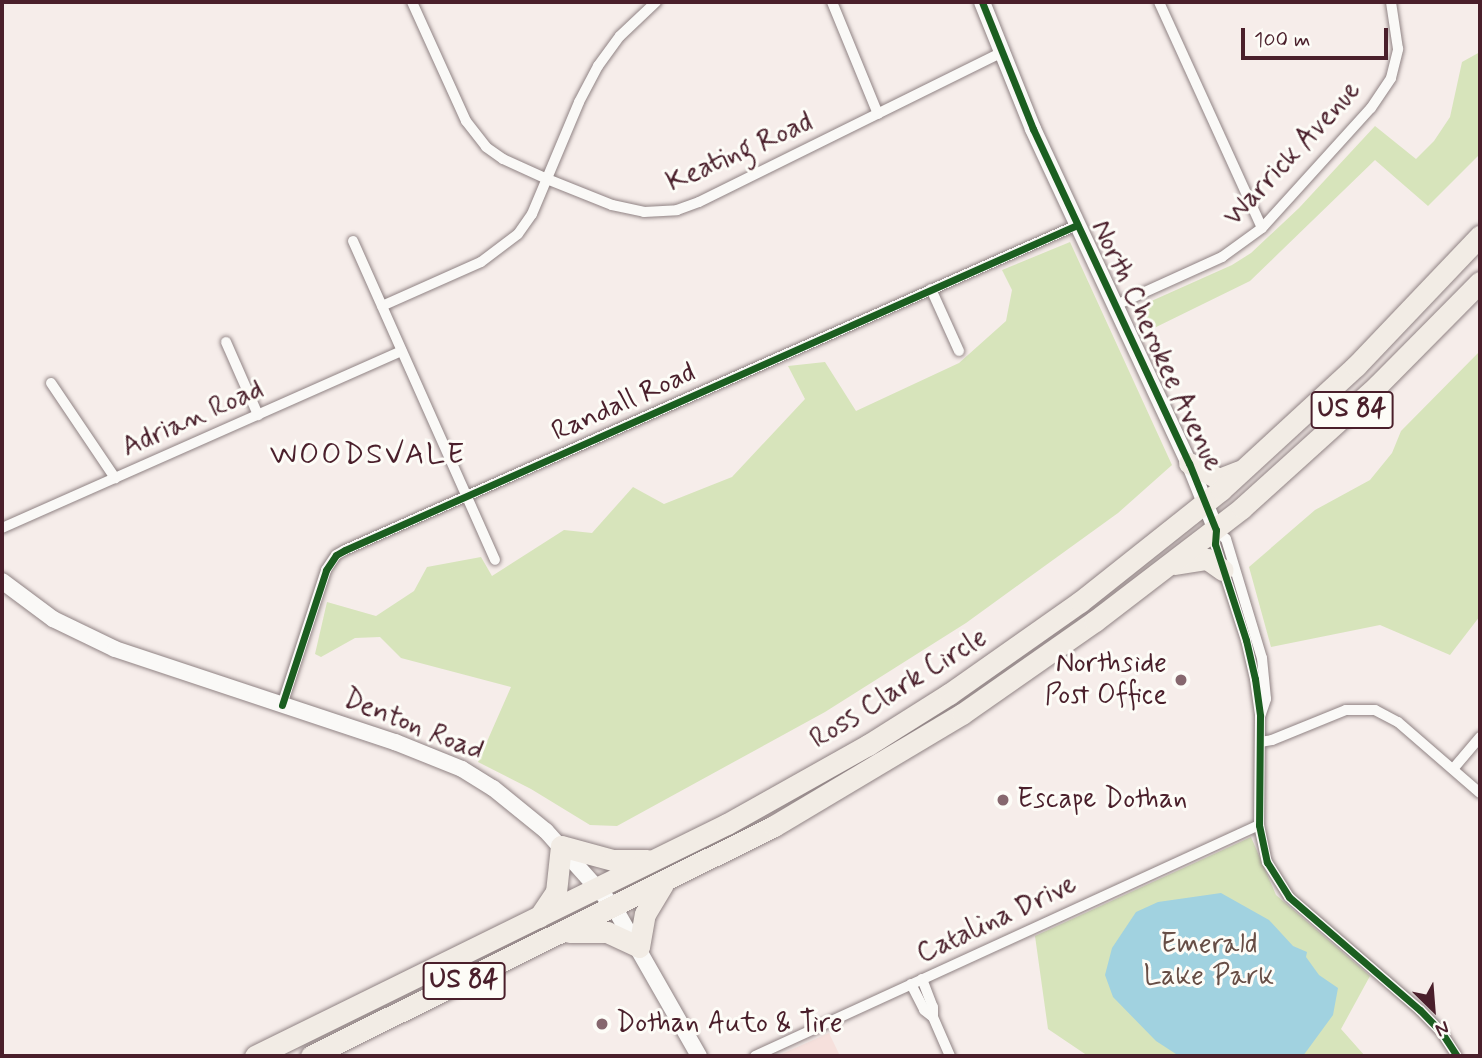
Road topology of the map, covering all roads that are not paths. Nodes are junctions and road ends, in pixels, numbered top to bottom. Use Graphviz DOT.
graph roads {
  1 [pos="412,2"];
  2 [pos="656,2"];
  3 [pos="832,2"];
  4 [pos="982,2"];
  5 [pos="1159,2"];
  6 [pos="1391,2"];
  7 [pos="1002,52"];
  8 [pos="878,114"];
  9 [pos="547,179"];
  10 [pos="1077,225"];
  11 [pos="1262,228"];
  12 [pos="1480,236"];
  13 [pos="353,241"];
  14 [pos="1480,259"];
  15 [pos="1441,278"];
  16 [pos="1480,282"];
  17 [pos="931,289"];
  18 [pos="382,306"];
  19 [pos="1114,306"];
  20 [pos="226,342"];
  21 [pos="402,351"];
  22 [pos="960,351"];
  23 [pos="51,383"];
  24 [pos="1327,393"];
  25 [pos="258,415"];
  26 [pos="1347,415"];
  27 [pos="1189,463"];
  28 [pos="1246,469"];
  29 [pos="115,478"];
  30 [pos="467,495"];
  31 [pos="1206,503"];
  32 [pos="2,528"];
  33 [pos="1216,530"];
  34 [pos="495,560"];
  35 [pos="1166,567"];
  36 [pos="1223,570"];
  37 [pos="2,581"];
  38 [pos="948,694"];
  39 [pos="282,705"];
  40 [pos="962,714"];
  41 [pos="1260,716"];
  42 [pos="1480,737"];
  43 [pos="1260,742"];
  44 [pos="1453,769"];
  45 [pos="813,776"];
  46 [pos="1480,793"];
  47 [pos="825,798"];
  48 [pos="727,824"];
  49 [pos="1259,825"];
  50 [pos="561,846"];
  51 [pos="726,851"];
  52 [pos="656,859"];
  53 [pos="663,883"];
  54 [pos="598,888"];
  55 [pos="614,907"];
  56 [pos="539,918"];
  57 [pos="563,932"];
  58 [pos="639,947"];
  59 [pos="922,979"];
  60 [pos="911,985"];
  61 [pos="338,1016"];
  62 [pos="933,1017"];
  63 [pos="340,1042"];
  64 [pos="256,1056"];
  65 [pos="311,1056"];
  66 [pos="699,1056"];
  67 [pos="755,1056"];
  68 [pos="950,1056"];
  69 [pos="1457,1056"];
  1 -- 9 [label="street, Keating Road"];
  2 -- 9 [label="street"];
  3 -- 8 [label="street"];
  4 -- 7 [label="street, North Cherokee Avenue"];
  5 -- 11 [label="street"];
  6 -- 11 [label="street, Warrick Avenue"];
  7 -- 8 [label="street, Keating Road"];
  7 -- 10 [label="street, North Cherokee Avenue"];
  8 -- 9 [label="street, Keating Road"];
  9 -- 18 [label="street"];
  10 -- 17 [label="street, Randall Road"];
  10 -- 19 [label="street, North Cherokee Avenue"];
  11 -- 19 [label="street, Warrick Avenue"];
  12 -- 15 [label="highway, Ross Clark Circle / US 84"];
  13 -- 18 [label="street"];
  14 -- 15 [label="highway"];
  15 -- 24 [label="highway, Ross Clark Circle / US 84"];
  16 -- 26 [label="highway, Ross Clark Circle / US 84"];
  17 -- 22 [label="street"];
  17 -- 30 [label="street, Randall Road"];
  18 -- 21 [label="street"];
  19 -- 27 [label="street, North Cherokee Avenue"];
  20 -- 25 [label="street"];
  21 -- 25 [label="street, Adrian Road"];
  21 -- 30 [label="street"];
  23 -- 29 [label="street"];
  24 -- 26 [label="highway"];
  24 -- 28 [label="highway, Ross Clark Circle / US 84"];
  25 -- 29 [label="street, Adrian Road"];
  26 -- 33 [label="highway, Ross Clark Circle / US 84"];
  27 -- 28 [label="highway"];
  27 -- 31 [label="street, North Cherokee Avenue"];
  28 -- 31 [label="highway, Ross Clark Circle / US 84"];
  29 -- 32 [label="street, Adrian Road"];
  30 -- 34 [label="street"];
  30 -- 39 [label="street, Randall Road"];
  31 -- 33 [label="street, North Cherokee Avenue"];
  31 -- 38 [label="highway, Ross Clark Circle / US 84"];
  33 -- 35 [label="highway, Ross Clark Circle / US 84"];
  33 -- 36 [label="street, North Cherokee Avenue"];
  33 -- 41 [label="street, North Cherokee Avenue"];
  35 -- 36 [label="highway"];
  35 -- 40 [label="highway, Ross Clark Circle / US 84"];
  36 -- 41 [label="street, North Cherokee Avenue"];
  37 -- 39 [label="street, Denton Road"];
  38 -- 40 [label="highway"];
  38 -- 45 [label="highway, Ross Clark Circle / US 84"];
  39 -- 50 [label="street, Denton Road"];
  40 -- 47 [label="highway, Ross Clark Circle / US 84"];
  41 -- 43 [label="street, North Cherokee Avenue"];
  42 -- 44 [label="street"];
  43 -- 44 [label="street"];
  43 -- 49 [label="street, North Cherokee Avenue"];
  44 -- 46 [label="street"];
  45 -- 47 [label="highway"];
  45 -- 48 [label="highway, Ross Clark Circle / US 84"];
  47 -- 51 [label="highway, Ross Clark Circle / US 84"];
  48 -- 51 [label="highway"];
  48 -- 52 [label="highway, Ross Clark Circle / US 84"];
  49 -- 59 [label="street, Catalina Drive"];
  49 -- 69 [label="street, North Cherokee Avenue"];
  50 -- 52 [label="highway"];
  50 -- 54 [label="street, Denton Road"];
  50 -- 56 [label="highway"];
  51 -- 53 [label="highway, Ross Clark Circle / US 84"];
  52 -- 54 [label="highway, Ross Clark Circle / US 84"];
  53 -- 55 [label="highway, Ross Clark Circle / US 84"];
  53 -- 58 [label="highway"];
  54 -- 55 [label="street, Denton Road"];
  54 -- 56 [label="highway, Ross Clark Circle / US 84"];
  55 -- 57 [label="highway, Ross Clark Circle / US 84"];
  55 -- 58 [label="street, Denton Road"];
  56 -- 61 [label="highway, Ross Clark Circle / US 84"];
  57 -- 58 [label="highway"];
  57 -- 63 [label="highway, Ross Clark Circle / US 84"];
  58 -- 66 [label="street, Denton Road"];
  59 -- 60 [label="street, Catalina Drive"];
  59 -- 62 [label="street"];
  60 -- 62 [label="street"];
  60 -- 67 [label="street, Catalina Drive"];
  61 -- 63 [label="highway"];
  61 -- 64 [label="highway, Ross Clark Circle / US 84"];
  62 -- 68 [label="street"];
  63 -- 65 [label="highway, Ross Clark Circle / US 84"];
}
